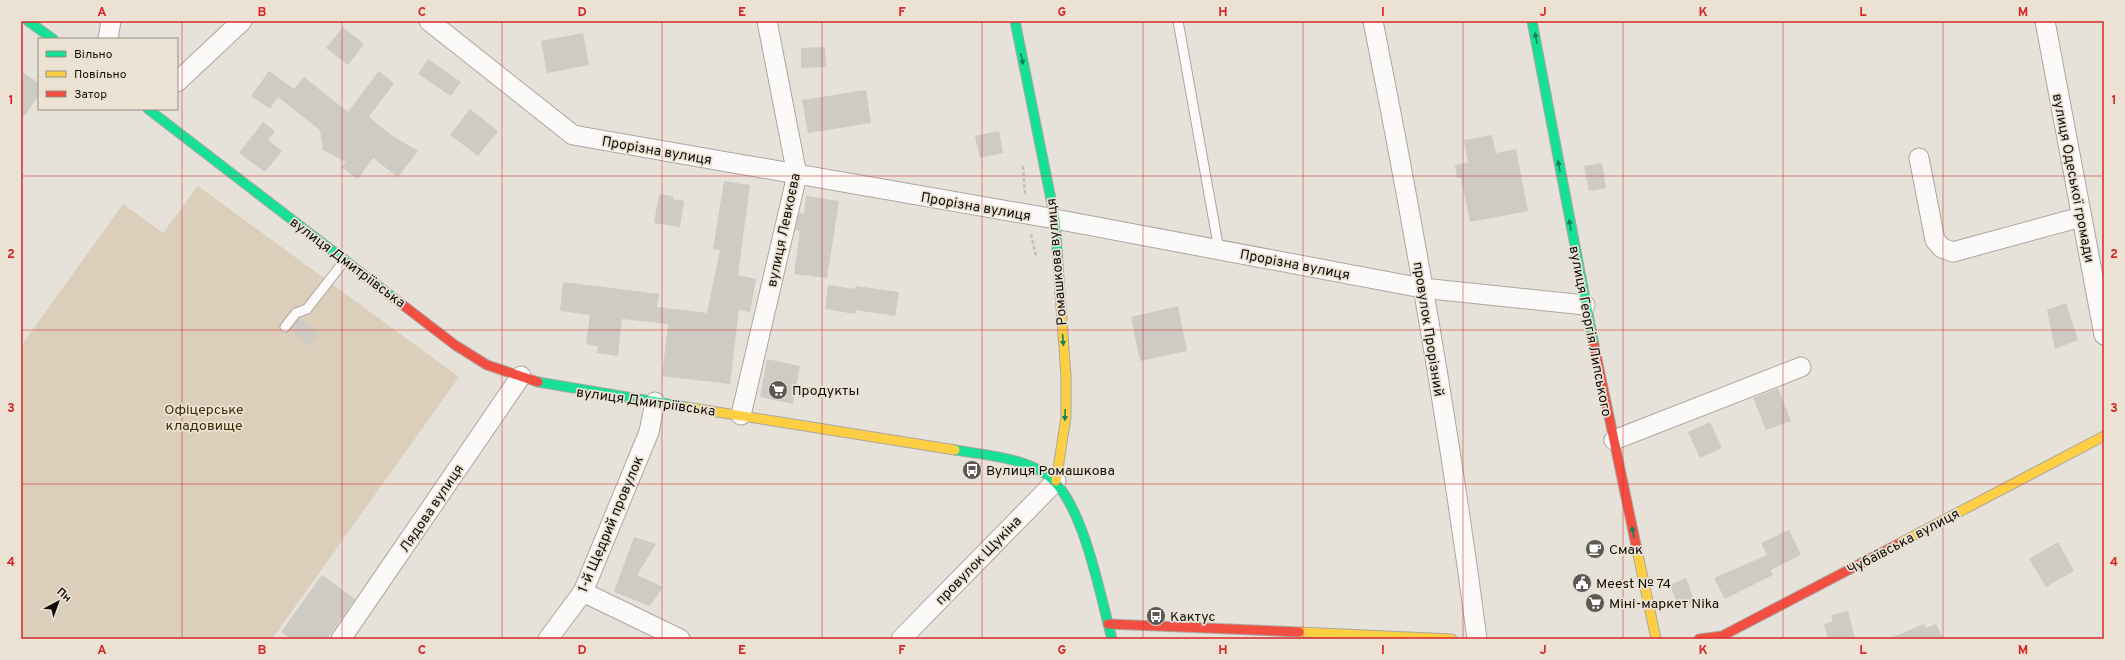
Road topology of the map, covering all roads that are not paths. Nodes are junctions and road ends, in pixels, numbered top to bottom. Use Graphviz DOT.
graph roads {
  1 [pos="28,21"];
  2 [pos="111,21"];
  3 [pos="242,21"];
  4 [pos="429,21"];
  5 [pos="767,21"];
  6 [pos="1015,21"];
  7 [pos="1178,21"];
  8 [pos="1373,21"];
  9 [pos="1532,21"];
  10 [pos="2045,21"];
  11 [pos="52,38"];
  12 [pos="108,38"];
  13 [pos="178,81"];
  14 [pos="149,110"];
  15 [pos="1919,158"];
  16 [pos="797,175"];
  17 [pos="2081,217"];
  18 [pos="1055,219"];
  19 [pos="1219,250"];
  20 [pos="345,260"];
  21 [pos="1422,288"];
  22 [pos="1585,304"];
  23 [pos="285,328"];
  24 [pos="2104,335"];
  25 [pos="1801,367"];
  26 [pos="521,376"];
  27 [pos="655,402"];
  28 [pos="741,415"];
  29 [pos="2104,436"];
  30 [pos="1614,440"];
  31 [pos="1056,481"];
  32 [pos="583,592"];
  33 [pos="1108,624"];
  34 [pos="1241,630"];
  35 [pos="341,639"];
  36 [pos="548,639"];
  37 [pos="680,639"];
  38 [pos="901,639"];
  39 [pos="1112,639"];
  40 [pos="1245,639"];
  41 [pos="1452,639"];
  42 [pos="1477,639"];
  43 [pos="1656,639"];
  44 [pos="1700,639"];
  1 -- 11 [label="main road"];
  2 -- 12 [label="street"];
  3 -- 13 [label="street"];
  4 -- 16 [label="street, Прорізна вулиця"];
  5 -- 16 [label="street, вулиця Левкоєва"];
  6 -- 18 [label="main road, Ромашкова вулиця, one-way"];
  7 -- 19 [label="lane"];
  8 -- 21 [label="street, провулок Прорізний"];
  22 -- 9 [label="main road, вулиця Георгія Липського, one-way"];
  10 -- 17 [label="street, вулиця Одеської громади"];
  14 -- 20 [label="main road, вулиця Дмитріївська"];
  15 -- 17 [label="street"];
  16 -- 18 [label="street, Прорізна вулиця"];
  16 -- 28 [label="street, вулиця Левкоєва"];
  17 -- 24 [label="street, вулиця Одеської громади"];
  18 -- 19 [label="street, Прорізна вулиця"];
  18 -- 31 [label="main road, Ромашкова вулиця, one-way"];
  19 -- 21 [label="street, Прорізна вулиця"];
  20 -- 23 [label="lane"];
  20 -- 26 [label="main road, вулиця Дмитріївська"];
  21 -- 22 [label="street, Прорізна вулиця"];
  21 -- 42 [label="street, провулок Прорізний"];
  22 -- 30 [label="main road, вулиця Георгія Липського"];
  25 -- 30 [label="street"];
  26 -- 27 [label="main road, вулиця Дмитріївська"];
  26 -- 35 [label="street, Лядова вулиця"];
  27 -- 28 [label="main road, вулиця Дмитріївська"];
  27 -- 32 [label="street, 1-й Щедрий провулок"];
  28 -- 31 [label="main road, вулиця Дмитріївська"];
  29 -- 44 [label="main road, Чубаївська вулиця"];
  43 -- 30 [label="main road, вулиця Георгія Липського, one-way"];
  31 -- 33 [label="main road, вулиця Дмитріївська"];
  31 -- 38 [label="street, провулок Щукіна"];
  32 -- 36 [label="street, 1-й Щедрий провулок"];
  32 -- 37 [label="street"];
  33 -- 34 [label="main road"];
  33 -- 39 [label="main road, вулиця Дмитріївська"];
  34 -- 40 [label="lane"];
  34 -- 41 [label="main road"];
}
